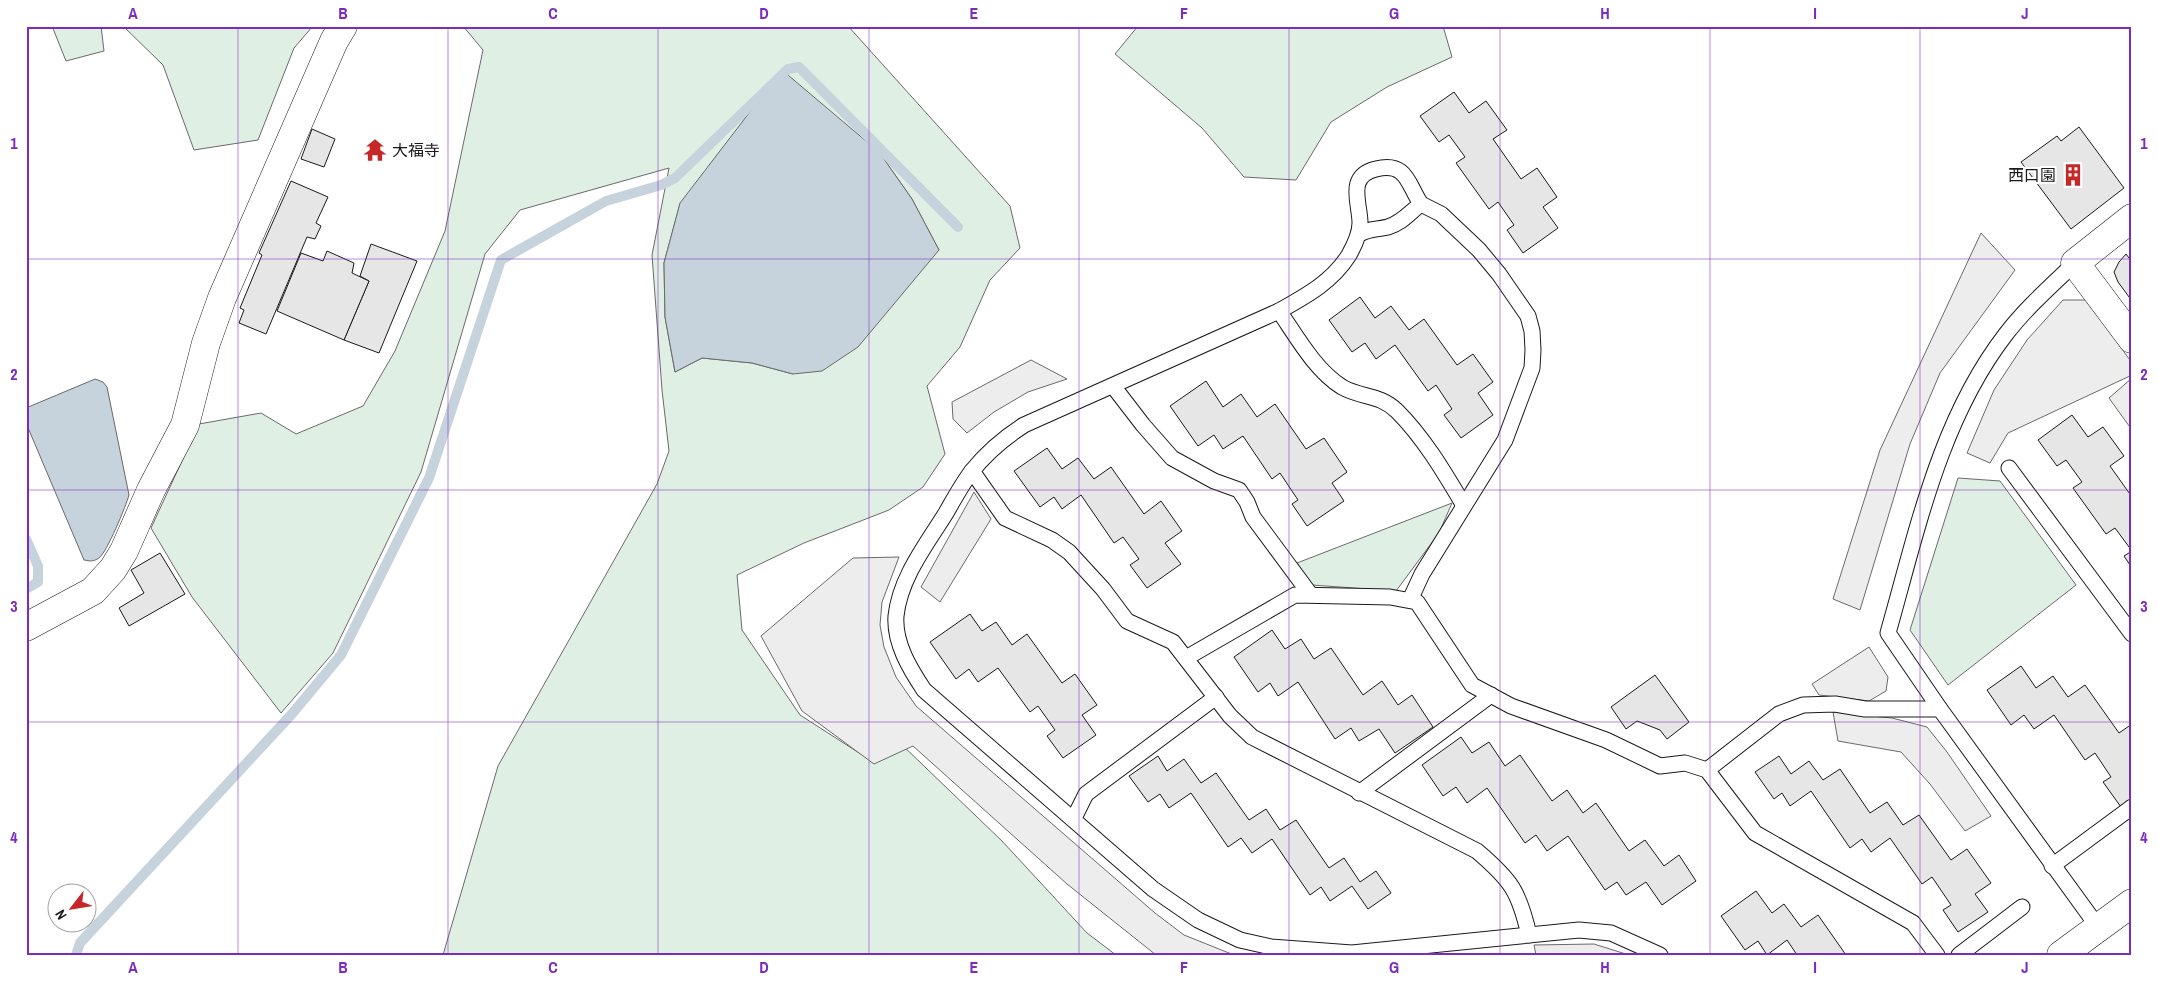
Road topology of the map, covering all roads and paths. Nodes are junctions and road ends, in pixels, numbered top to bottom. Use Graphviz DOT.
graph roads {
  1 [pos="343,26"];
  2 [pos="1421,204"];
  3 [pos="2132,218"];
  4 [pos="1358,235"];
  5 [pos="2075,263"];
  6 [pos="1279,311"];
  7 [pos="2132,338"];
  8 [pos="1113,386"];
  9 [pos="2010,468"];
  10 [pos="972,471"];
  11 [pos="1463,504"];
  12 [pos="1310,594"];
  13 [pos="1410,600"];
  14 [pos="26,627"];
  15 [pos="2132,634"];
  16 [pos="1186,658"];
  17 [pos="1491,695"];
  18 [pos="1216,697"];
  19 [pos="1940,709"];
  20 [pos="1707,770"];
  21 [pos="1359,793"];
  22 [pos="2132,807"];
  23 [pos="1074,818"];
  24 [pos="2052,866"];
  25 [pos="2132,903"];
  26 [pos="2022,907"];
  27 [pos="2098,927"];
  28 [pos="1529,934"];
  29 [pos="1660,955"];
  30 [pos="1937,955"];
  31 [pos="1960,955"];
  32 [pos="2061,955"];
  1 -- 14 [label="street"];
  2 -- 4 [label="lane"];
  2 -- 4 [label="lane"];
  2 -- 11 [label="lane"];
  3 -- 5 [label="street"];
  4 -- 6 [label="lane"];
  5 -- 7 [label="street"];
  5 -- 19 [label="lane"];
  6 -- 8 [label="lane"];
  6 -- 11 [label="lane"];
  8 -- 10 [label="lane"];
  8 -- 12 [label="lane"];
  9 -- 15 [label="lane"];
  10 -- 16 [label="lane"];
  10 -- 23 [label="lane"];
  11 -- 13 [label="lane"];
  12 -- 13 [label="lane"];
  12 -- 16 [label="lane"];
  13 -- 17 [label="lane"];
  16 -- 18 [label="lane"];
  17 -- 20 [label="lane"];
  17 -- 21 [label="lane"];
  18 -- 21 [label="lane"];
  18 -- 23 [label="lane"];
  19 -- 20 [label="lane"];
  19 -- 24 [label="lane"];
  20 -- 30 [label="lane"];
  21 -- 28 [label="lane"];
  22 -- 24 [label="lane"];
  23 -- 28 [label="lane"];
  24 -- 27 [label="lane"];
  25 -- 27 [label="street"];
  26 -- 31 [label="lane"];
  27 -- 32 [label="street"];
  28 -- 29 [label="lane"];
}
